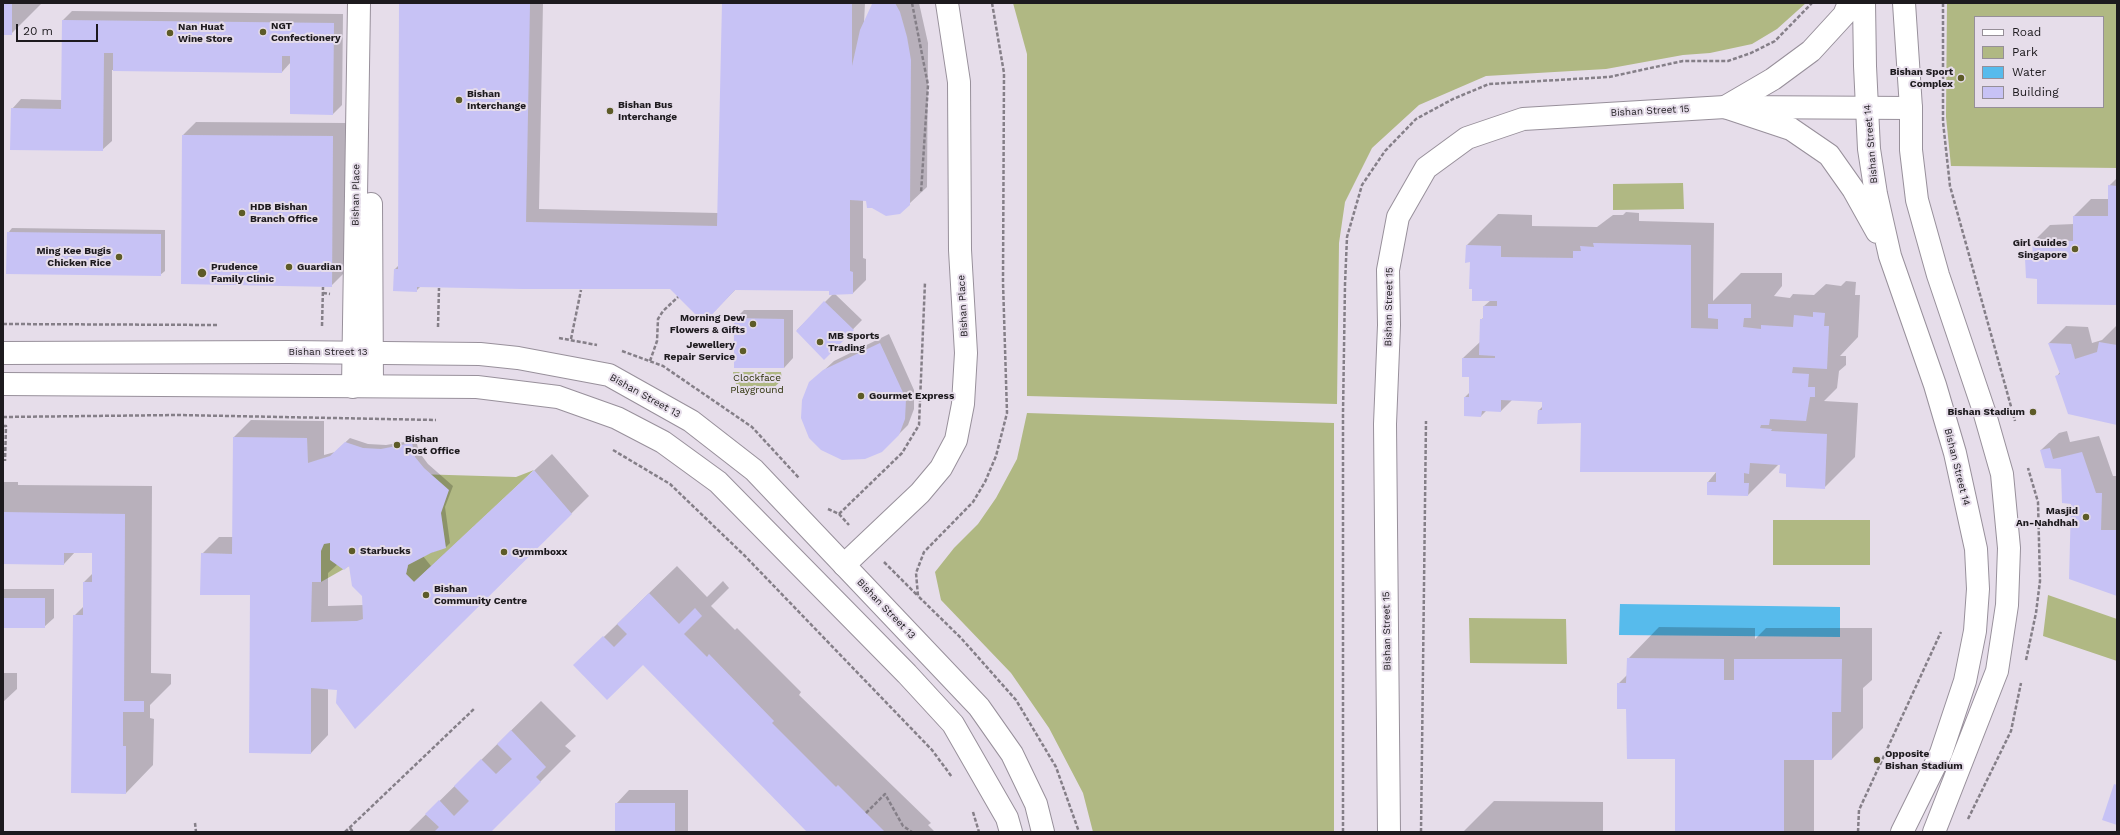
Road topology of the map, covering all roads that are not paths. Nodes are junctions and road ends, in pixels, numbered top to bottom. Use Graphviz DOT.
graph roads {
  1 [pos="359,3"];
  2 [pos="370,3"];
  3 [pos="947,3"];
  4 [pos="1849,3"];
  5 [pos="1864,3"];
  6 [pos="1904,3"];
  7 [pos="1725,107"];
  8 [pos="1868,107"];
  9 [pos="1911,108"];
  10 [pos="1890,256"];
  11 [pos="363,352"];
  12 [pos="3,353"];
  13 [pos="3,384"];
  14 [pos="363,386"];
  15 [pos="844,565"];
  16 [pos="1011,832"];
  17 [pos="1043,832"];
  18 [pos="1389,832"];
  19 [pos="1902,832"];
  20 [pos="1934,832"];
  1 -- 11 [label="street, Bishan Place"];
  2 -- 11 [label="street, Bishan Place"];
  3 -- 15 [label="street, Bishan Place"];
  4 -- 7 [label="street"];
  5 -- 8 [label="street, Bishan Street 14"];
  6 -- 9 [label="street"];
  7 -- 8 [label="street, Bishan Street 15"];
  7 -- 10 [label="street"];
  7 -- 18 [label="street, Bishan Street 15"];
  8 -- 9 [label="street, Bishan Street 15"];
  8 -- 10 [label="street, Bishan Street 14"];
  9 -- 20 [label="street"];
  10 -- 19 [label="street, Bishan Street 14"];
  11 -- 12 [label="street, Bishan Street 13"];
  11 -- 14 [label="street, Bishan Place"];
  11 -- 15 [label="street, Bishan Street 13"];
  13 -- 14 [label="street"];
  14 -- 16 [label="street"];
  15 -- 17 [label="street, Bishan Street 13"];
}
